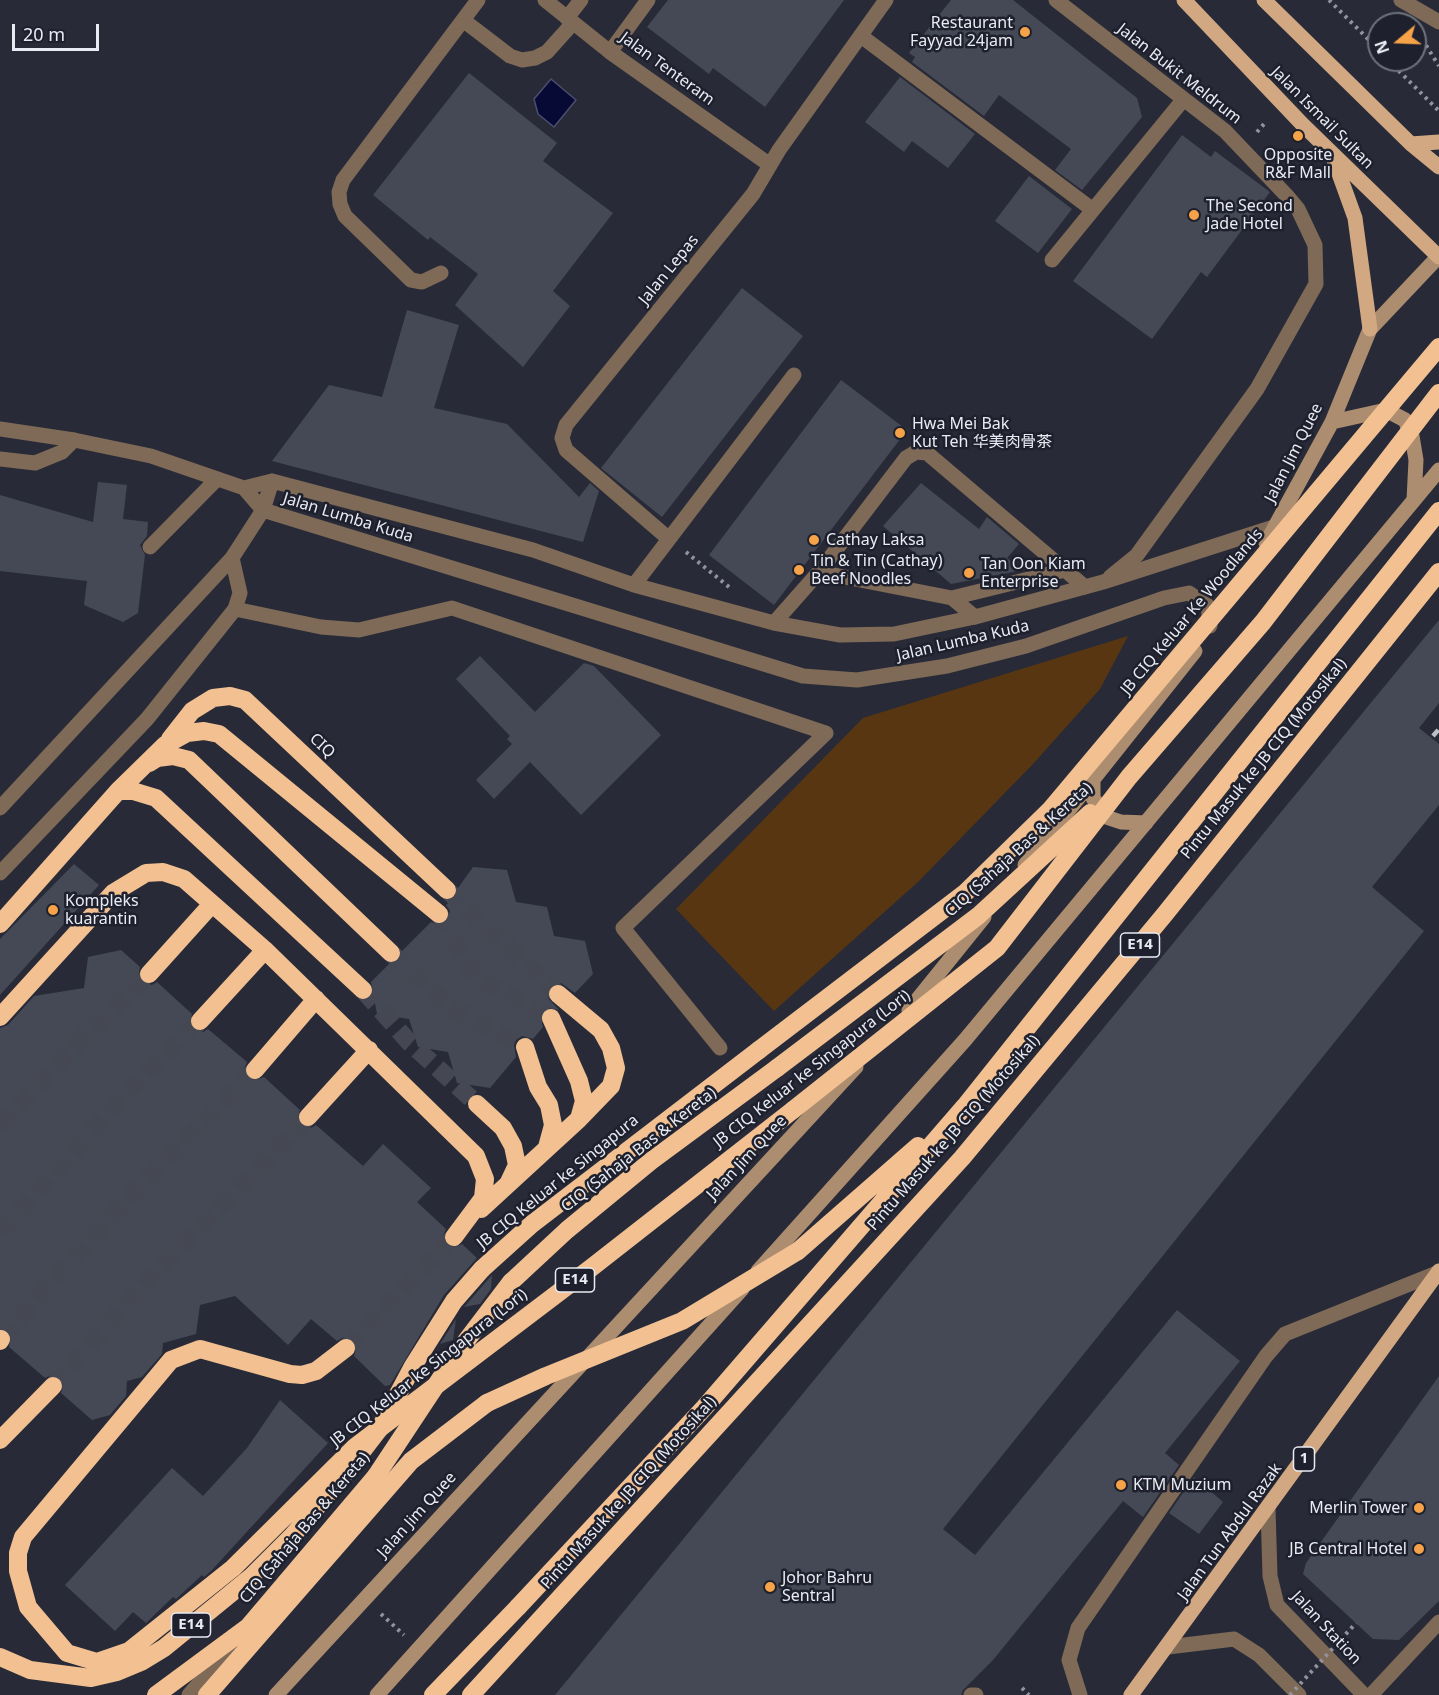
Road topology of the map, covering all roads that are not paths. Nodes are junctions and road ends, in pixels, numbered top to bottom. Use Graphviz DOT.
graph roads {
  1 [pos="478,0"];
  2 [pos="545,0"];
  3 [pos="581,0"];
  4 [pos="648,0"];
  5 [pos="886,0"];
  6 [pos="1056,0"];
  7 [pos="1184,0"];
  8 [pos="1264,0"];
  9 [pos="1401,0"];
  10 [pos="463,20"];
  11 [pos="570,20"];
  12 [pos="1439,22"];
  13 [pos="861,36"];
  14 [pos="610,52"];
  15 [pos="1183,100"];
  16 [pos="1439,142"];
  17 [pos="1411,144"];
  18 [pos="1331,153"];
  19 [pos="770,165"];
  20 [pos="1439,167"];
  21 [pos="1275,181"];
  22 [pos="1093,210"];
  23 [pos="1439,257"];
  24 [pos="1052,260"];
  25 [pos="441,273"];
  26 [pos="1370,329"];
  27 [pos="1439,347"];
  28 [pos="794,375"];
  29 [pos="1439,393"];
  30 [pos="1332,422"];
  31 [pos="0,429"];
  32 [pos="74,440"];
  33 [pos="0,459"];
  34 [pos="1439,470"];
  35 [pos="217,479"];
  36 [pos="272,481"];
  37 [pos="244,488"];
  38 [pos="1414,500"];
  39 [pos="263,510"];
  40 [pos="1439,511"];
  41 [pos="1277,526"];
  42 [pos="669,539"];
  43 [pos="150,547"];
  44 [pos="232,558"];
  45 [pos="1065,570"];
  46 [pos="819,572"];
  47 [pos="1439,572"];
  48 [pos="1103,582"];
  49 [pos="634,585"];
  50 [pos="1085,587"];
  51 [pos="952,598"];
  52 [pos="236,609"];
  53 [pos="975,617"];
  54 [pos="774,623"];
  55 [pos="1211,630"];
  56 [pos="165,745"];
  57 [pos="144,765"];
  58 [pos="1129,777"];
  59 [pos="1093,779"];
  60 [pos="118,791"];
  61 [pos="0,808"];
  62 [pos="1146,823"];
  63 [pos="0,873"];
  64 [pos="447,890"];
  65 [pos="965,893"];
  66 [pos="212,904"];
  67 [pos="439,914"];
  68 [pos="0,924"];
  69 [pos="265,950"];
  70 [pos="391,953"];
  71 [pos="149,974"];
  72 [pos="363,990"];
  73 [pos="558,994"];
  74 [pos="316,999"];
  75 [pos="0,1017"];
  76 [pos="551,1018"];
  77 [pos="200,1021"];
  78 [pos="525,1047"];
  79 [pos="720,1048"];
  80 [pos="369,1050"];
  81 [pos="255,1070"];
  82 [pos="477,1104"];
  83 [pos="965,1106"];
  84 [pos="308,1117"];
  85 [pos="579,1119"];
  86 [pos="547,1148"];
  87 [pos="507,1184"];
  88 [pos="472,1216"];
  89 [pos="454,1237"];
  90 [pos="1438,1272"];
  91 [pos="346,1348"];
  92 [pos="53,1386"];
  93 [pos="0,1440"];
  94 [pos="1268,1509"];
  95 [pos="1439,1623"];
  96 [pos="248,1627"];
  97 [pos="1168,1647"];
  98 [pos="0,1657"];
  99 [pos="156,1695"];
  100 [pos="189,1695"];
  101 [pos="207,1695"];
  102 [pos="276,1695"];
  103 [pos="377,1695"];
  104 [pos="433,1695"];
  105 [pos="471,1695"];
  106 [pos="1080,1695"];
  107 [pos="1131,1695"];
  108 [pos="1299,1695"];
  109 [pos="1364,1695"];
  110 [pos="1371,1695"];
  1 -- 10 [label="street"];
  2 -- 11 [label="street, Jalan Tenteram"];
  3 -- 11 [label="street"];
  4 -- 14 [label="street"];
  5 -- 13 [label="street, Jalan Lepas"];
  6 -- 15 [label="street, Jalan Bukit Meldrum"];
  7 -- 18 [label="main road, Jalan Ismail Sultan"];
  8 -- 17 [label="main road"];
  9 -- 12 [label="street"];
  10 -- 11 [label="street"];
  10 -- 25 [label="street"];
  11 -- 14 [label="street, Jalan Tenteram"];
  13 -- 19 [label="street, Jalan Lepas"];
  13 -- 22 [label="street"];
  14 -- 19 [label="street, Jalan Tenteram"];
  15 -- 21 [label="street, Jalan Bukit Meldrum"];
  15 -- 22 [label="street"];
  16 -- 17 [label="main road"];
  17 -- 20 [label="main road"];
  18 -- 23 [label="main road, Jalan Ismail Sultan"];
  18 -- 26 [label="main road"];
  19 -- 42 [label="street, Jalan Lepas"];
  21 -- 48 [label="street, Jalan Lumba Kuda"];
  22 -- 24 [label="street"];
  23 -- 26 [label="main road, Jalan Jim Quee"];
  26 -- 30 [label="main road, Jalan Jim Quee"];
  27 -- 65 [label="highway, JB CIQ Keluar Ke Woodlands / E14, bridge"];
  28 -- 42 [label="street"];
  29 -- 58 [label="highway, E14, bridge"];
  30 -- 38 [label="main road"];
  30 -- 41 [label="main road, Jalan Jim Quee"];
  31 -- 32 [label="street"];
  32 -- 33 [label="street"];
  32 -- 35 [label="street"];
  34 -- 38 [label="main road"];
  35 -- 37 [label="street"];
  35 -- 43 [label="street"];
  36 -- 37 [label="street, Jalan Lumba Kuda"];
  36 -- 39 [label="street"];
  36 -- 49 [label="street, Jalan Lumba Kuda"];
  37 -- 39 [label="street, Jalan Lumba Kuda"];
  38 -- 62 [label="main road"];
  39 -- 44 [label="street"];
  39 -- 55 [label="street, Jalan Lumba Kuda"];
  40 -- 83 [label="highway, E14"];
  41 -- 48 [label="street, Jalan Lumba Kuda"];
  41 -- 55 [label="main road, Jalan Jim Quee"];
  42 -- 49 [label="street"];
  44 -- 52 [label="street"];
  44 -- 61 [label="street"];
  45 -- 46 [label="street"];
  45 -- 50 [label="street"];
  45 -- 51 [label="street"];
  46 -- 51 [label="street"];
  46 -- 54 [label="street"];
  47 -- 105 [label="highway, Pintu Masuk ke JB CIQ (Motosikal) / E14"];
  48 -- 50 [label="street, Jalan Lumba Kuda"];
  49 -- 54 [label="street, Jalan Lumba Kuda"];
  50 -- 53 [label="street, Jalan Lumba Kuda"];
  51 -- 53 [label="street"];
  52 -- 63 [label="street"];
  52 -- 79 [label="street"];
  53 -- 54 [label="street, Jalan Lumba Kuda"];
  55 -- 59 [label="main road, Jalan Jim Quee"];
  56 -- 57 [label="highway, CIQ"];
  56 -- 64 [label="highway, CIQ"];
  56 -- 67 [label="highway, CIQ"];
  57 -- 60 [label="highway, CIQ"];
  57 -- 70 [label="highway, CIQ"];
  58 -- 91 [label="highway, JB CIQ Keluar ke Singapura (Lori) / E14, bridge"];
  58 -- 96 [label="highway, CIQ (Sahaja Bas & Kereta) / E14, bridge"];
  59 -- 62 [label="main road"];
  59 -- 102 [label="main road, Jalan Jim Quee"];
  60 -- 68 [label="highway, CIQ"];
  60 -- 72 [label="highway"];
  62 -- 103 [label="main road"];
  65 -- 98 [label="highway, JB CIQ Keluar ke Singapura / E14, bridge"];
  66 -- 69 [label="highway"];
  66 -- 71 [label="highway"];
  66 -- 75 [label="highway"];
  69 -- 74 [label="highway"];
  69 -- 77 [label="highway"];
  73 -- 85 [label="highway"];
  74 -- 80 [label="highway"];
  74 -- 81 [label="highway"];
  76 -- 85 [label="highway"];
  78 -- 86 [label="highway"];
  80 -- 84 [label="highway"];
  80 -- 88 [label="highway"];
  82 -- 87 [label="highway"];
  83 -- 101 [label="highway, E14, bridge"];
  83 -- 104 [label="highway, E14, bridge"];
  85 -- 86 [label="highway"];
  86 -- 87 [label="highway"];
  87 -- 88 [label="highway"];
  88 -- 89 [label="highway"];
  90 -- 94 [label="main road, Jalan Tun Abdul Razak / 1"];
  90 -- 106 [label="street"];
  92 -- 93 [label="highway"];
  94 -- 97 [label="main road, Jalan Tun Abdul Razak / 1"];
  94 -- 109 [label="street, Jalan Station"];
  95 -- 110 [label="street"];
  96 -- 99 [label="highway, E14"];
  96 -- 100 [label="street"];
  97 -- 107 [label="main road, Jalan Tun Abdul Razak / 1"];
  97 -- 108 [label="street"];
}
